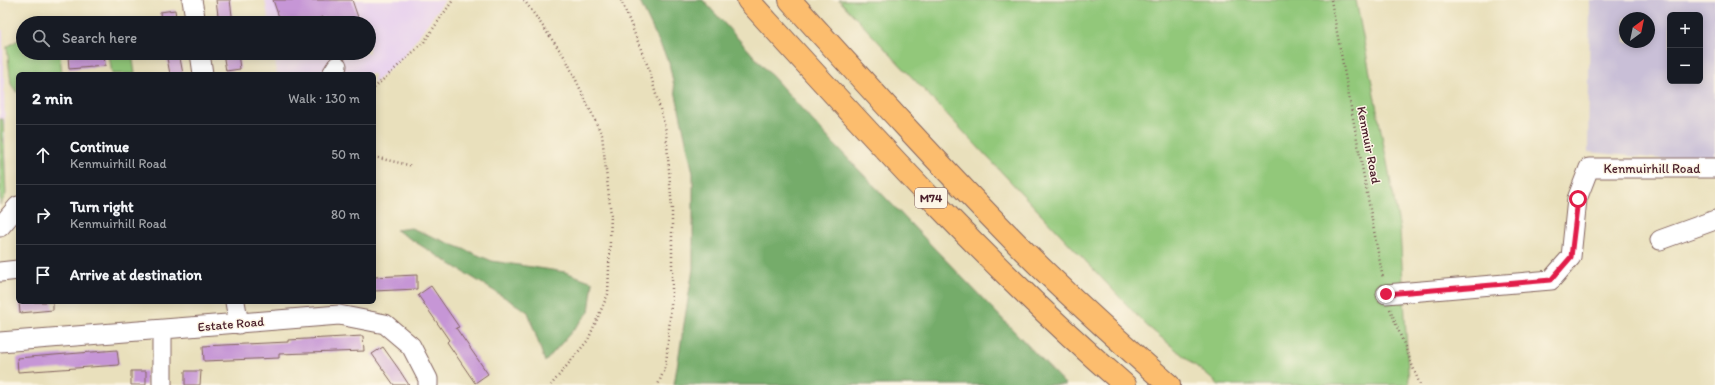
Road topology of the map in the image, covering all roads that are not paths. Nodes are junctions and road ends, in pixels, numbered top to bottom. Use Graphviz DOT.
graph roads {
  1 [pos="192,0"];
  2 [pos="748,0"];
  3 [pos="790,0"];
  4 [pos="810,0"];
  5 [pos="195,16"];
  6 [pos="201,60"];
  7 [pos="203,72"];
  8 [pos="1715,168"];
  9 [pos="16,208"];
  10 [pos="1715,220"];
  11 [pos="0,227"];
  12 [pos="1660,240"];
  13 [pos="16,270"];
  14 [pos="0,272"];
  15 [pos="1386,294"];
  16 [pos="235,304"];
  17 [pos="332,308"];
  18 [pos="1098,322"];
  19 [pos="239,324"];
  20 [pos="162,331"];
  21 [pos="0,342"];
  22 [pos="162,385"];
  23 [pos="428,385"];
  24 [pos="1125,385"];
  25 [pos="1169,385"];
  1 -- 5 [label="street"];
  2 -- 24 [label="highway, M74"];
  3 -- 18 [label="highway, M74"];
  4 -- 18 [label="highway"];
  6 -- 7 [label="street"];
  8 -- 15 [label="street, Kenmuirhill Road"];
  9 -- 11 [label="street"];
  10 -- 12 [label="street"];
  13 -- 14 [label="street"];
  16 -- 19 [label="street"];
  17 -- 19 [label="street, Estate Road"];
  17 -- 23 [label="street, Estate Road"];
  18 -- 25 [label="highway, M74"];
  19 -- 20 [label="street, Estate Road"];
  20 -- 21 [label="street, Estate Road"];
  20 -- 22 [label="street"];
}
